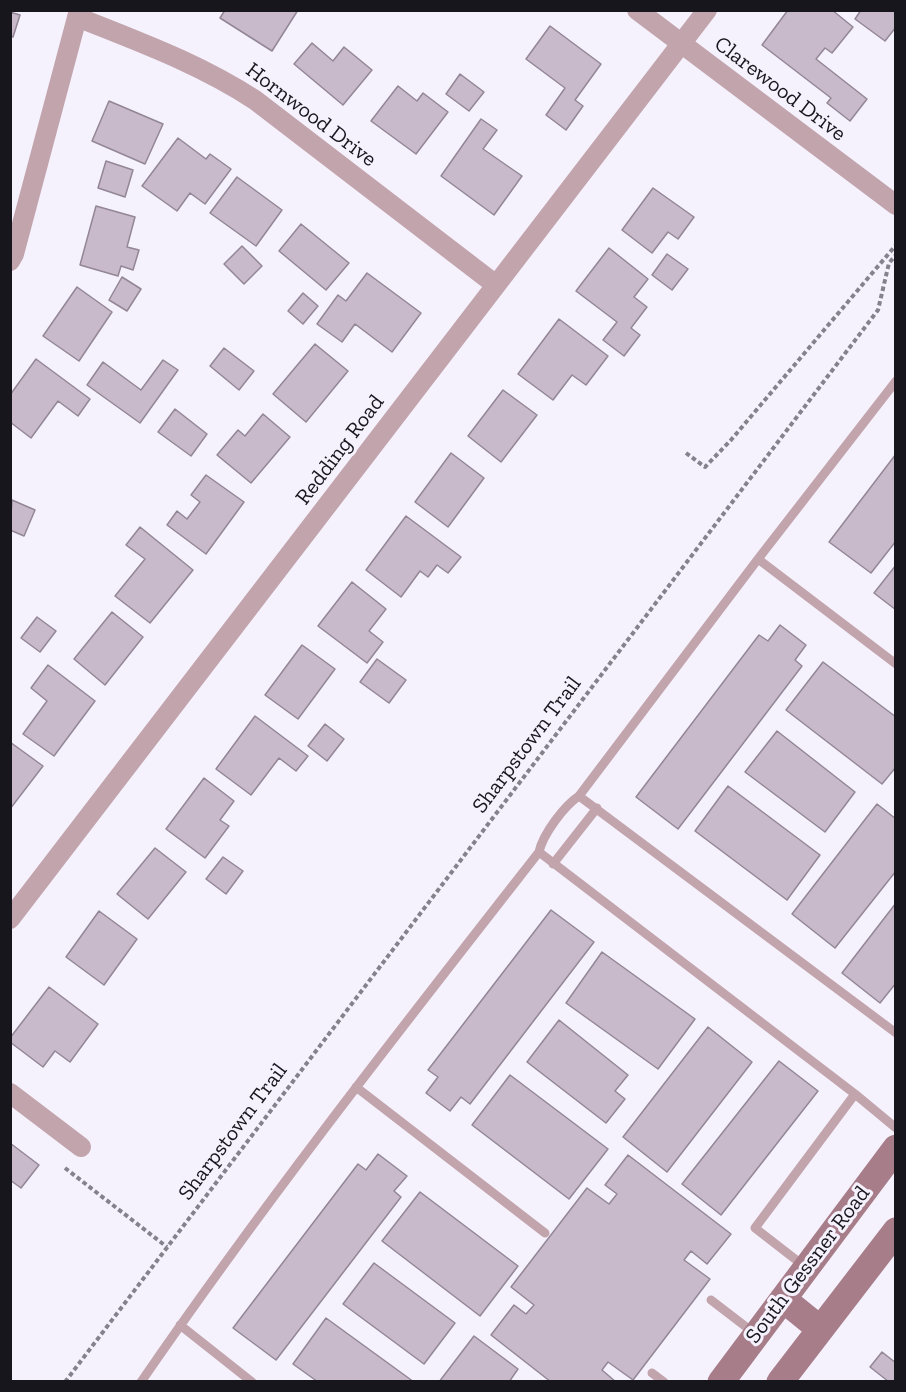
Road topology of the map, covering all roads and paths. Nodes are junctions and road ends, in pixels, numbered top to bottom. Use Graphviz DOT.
graph roads {
  1 [pos="637,10"];
  2 [pos="707,10"];
  3 [pos="78,14"];
  4 [pos="681,44"];
  5 [pos="896,205"];
  6 [pos="896,245"];
  7 [pos="896,255"];
  8 [pos="10,261"];
  9 [pos="496,285"];
  10 [pos="896,381"];
  11 [pos="686,453"];
  12 [pos="758,559"];
  13 [pos="896,664"];
  14 [pos="579,796"];
  15 [pos="597,808"];
  16 [pos="538,852"];
  17 [pos="554,864"];
  18 [pos="10,918"];
  19 [pos="896,1033"];
  20 [pos="356,1087"];
  21 [pos="10,1093"];
  22 [pos="855,1094"];
  23 [pos="896,1128"];
  24 [pos="81,1147"];
  25 [pos="896,1148"];
  26 [pos="65,1168"];
  27 [pos="896,1231"];
  28 [pos="545,1233"];
  29 [pos="167,1247"];
  30 [pos="806,1268"];
  31 [pos="783,1299"];
  32 [pos="711,1300"];
  33 [pos="180,1325"];
  34 [pos="820,1329"];
  35 [pos="756,1335"];
  36 [pos="652,1372"];
  37 [pos="787,1379"];
  38 [pos="65,1382"];
  39 [pos="141,1382"];
  40 [pos="252,1382"];
  41 [pos="664,1382"];
  42 [pos="721,1382"];
  1 -- 4 [label="street, Clarewood Drive"];
  2 -- 4 [label="street, Redding Road"];
  3 -- 8 [label="street"];
  3 -- 9 [label="street, Hornwood Drive"];
  4 -- 5 [label="street, Clarewood Drive"];
  4 -- 9 [label="street, Redding Road"];
  6 -- 11 [label="path"];
  7 -- 29 [label="path, Sharpstown Trail"];
  9 -- 18 [label="street, Redding Road"];
  10 -- 12 [label="lane"];
  12 -- 13 [label="lane"];
  12 -- 14 [label="lane"];
  14 -- 15 [label="lane"];
  14 -- 16 [label="lane"];
  15 -- 17 [label="lane"];
  15 -- 19 [label="lane"];
  16 -- 17 [label="lane"];
  16 -- 20 [label="lane"];
  17 -- 22 [label="lane"];
  20 -- 28 [label="lane"];
  20 -- 33 [label="lane"];
  21 -- 24 [label="street"];
  22 -- 23 [label="lane"];
  22 -- 30 [label="lane"];
  25 -- 30 [label="main road, South Gessner Road"];
  26 -- 29 [label="path"];
  27 -- 34 [label="main road"];
  29 -- 38 [label="path, Sharpstown Trail"];
  30 -- 31 [label="main road, South Gessner Road"];
  31 -- 34 [label="main road"];
  31 -- 35 [label="main road, South Gessner Road"];
  32 -- 35 [label="lane"];
  33 -- 39 [label="lane"];
  33 -- 40 [label="lane"];
  34 -- 37 [label="main road"];
  35 -- 42 [label="main road, South Gessner Road"];
  36 -- 41 [label="lane"];
}
